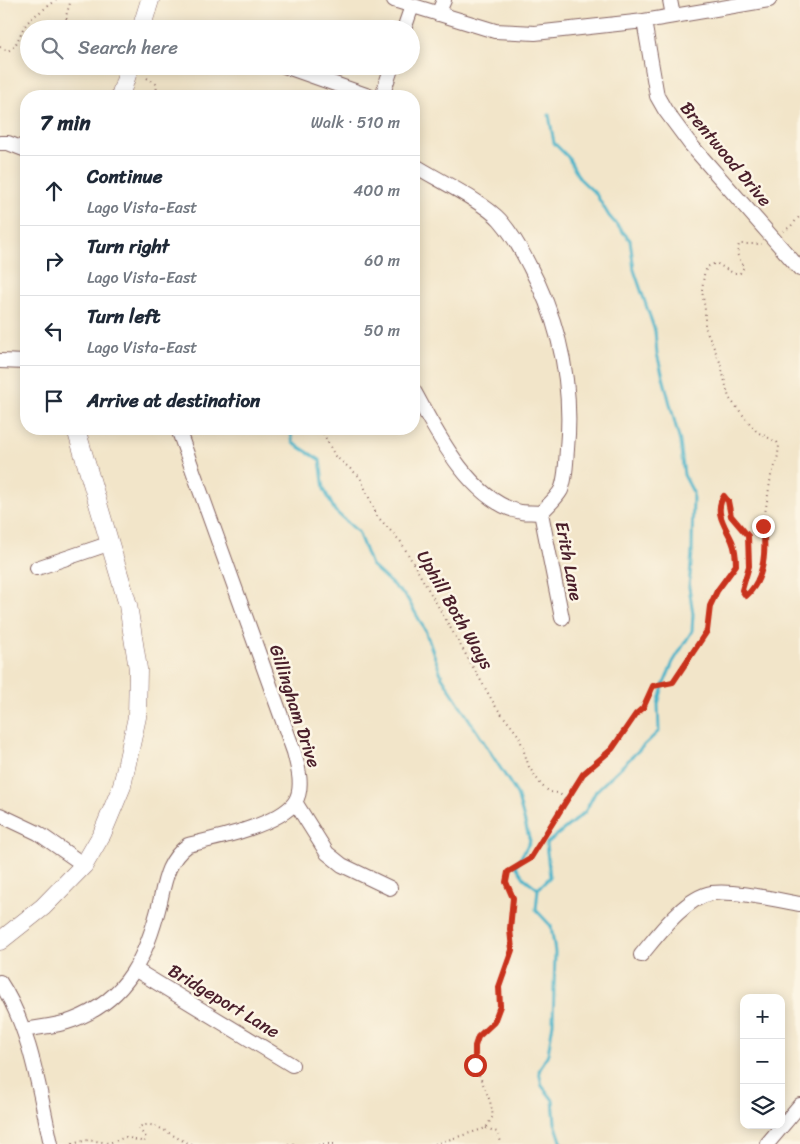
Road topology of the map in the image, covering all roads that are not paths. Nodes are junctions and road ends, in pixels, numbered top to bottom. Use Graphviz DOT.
graph roads {
  1 [pos="150,0"];
  2 [pos="394,0"];
  3 [pos="444,0"];
  4 [pos="670,0"];
  5 [pos="769,0"];
  6 [pos="753,1"];
  7 [pos="412,6"];
  8 [pos="438,14"];
  9 [pos="673,16"];
  10 [pos="144,20"];
  11 [pos="407,20"];
  12 [pos="644,20"];
  13 [pos="127,75"];
  14 [pos="310,75"];
  15 [pos="389,75"];
  16 [pos="122,90"];
  17 [pos="352,90"];
  18 [pos="384,90"];
  19 [pos="0,143"];
  20 [pos="20,148"];
  21 [pos="420,169"];
  22 [pos="800,269"];
  23 [pos="0,361"];
  24 [pos="20,362"];
  25 [pos="420,403"];
  26 [pos="78,435"];
  27 [pos="180,435"];
  28 [pos="541,512"];
  29 [pos="111,543"];
  30 [pos="37,568"];
  31 [pos="562,618"];
  32 [pos="295,802"];
  33 [pos="0,816"];
  34 [pos="84,865"];
  35 [pos="390,888"];
  36 [pos="800,904"];
  37 [pos="0,941"];
  38 [pos="641,955"];
  39 [pos="136,970"];
  40 [pos="0,982"];
  41 [pos="24,1030"];
  42 [pos="292,1065"];
  43 [pos="800,1104"];
  44 [pos="51,1144"];
  45 [pos="767,1144"];
  1 -- 10 [label="main road"];
  2 -- 7 [label="street"];
  3 -- 8 [label="street"];
  4 -- 9 [label="street"];
  5 -- 6 [label="street"];
  6 -- 9 [label="street"];
  7 -- 8 [label="street"];
  7 -- 11 [label="street"];
  8 -- 12 [label="street"];
  9 -- 12 [label="street"];
  12 -- 22 [label="street, Brentwood Drive"];
  13 -- 16 [label="main road"];
  14 -- 17 [label="street"];
  15 -- 18 [label="street"];
  19 -- 20 [label="street"];
  21 -- 28 [label="street"];
  23 -- 24 [label="street"];
  25 -- 28 [label="street"];
  26 -- 29 [label="main road"];
  27 -- 32 [label="street, Gillingham Drive"];
  28 -- 31 [label="street, Erith Lane"];
  29 -- 30 [label="street"];
  29 -- 34 [label="main road"];
  32 -- 35 [label="street"];
  32 -- 39 [label="street"];
  33 -- 34 [label="street"];
  34 -- 37 [label="main road"];
  36 -- 38 [label="street"];
  39 -- 41 [label="street"];
  39 -- 42 [label="street, Bridgeport Lane"];
  40 -- 41 [label="street"];
  41 -- 44 [label="street"];
  43 -- 45 [label="street"];
}
